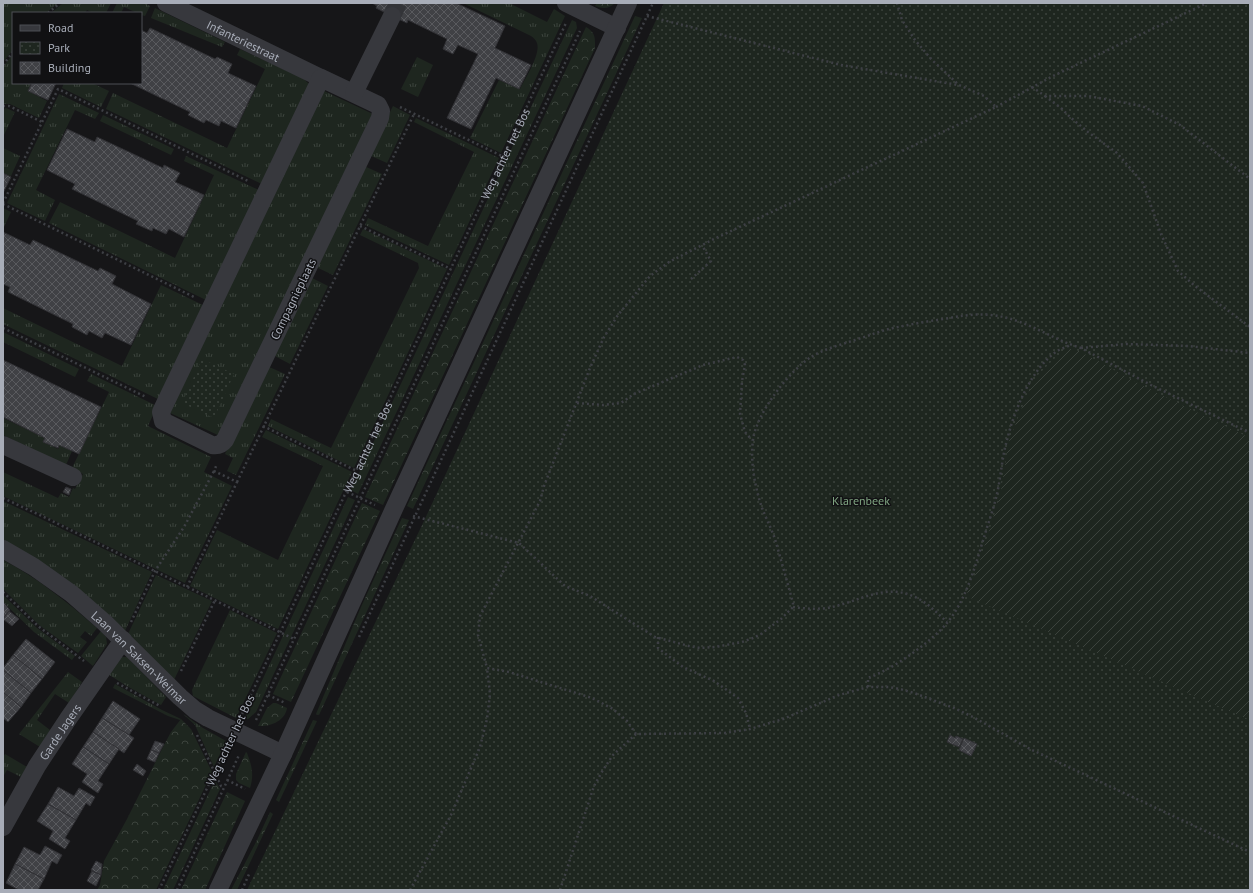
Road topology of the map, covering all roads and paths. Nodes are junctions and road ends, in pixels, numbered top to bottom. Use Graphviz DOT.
graph roads {
  1 [pos="60,3"];
  2 [pos="166,3"];
  3 [pos="628,3"];
  4 [pos="653,3"];
  5 [pos="897,3"];
  6 [pos="1207,3"];
  7 [pos="576,8"];
  8 [pos="49,12"];
  9 [pos="392,16"];
  10 [pos="647,16"];
  11 [pos="617,28"];
  12 [pos="12,53"];
  13 [pos="3,65"];
  14 [pos="321,78"];
  15 [pos="959,85"];
  16 [pos="1032,87"];
  17 [pos="354,93"];
  18 [pos="1045,96"];
  19 [pos="378,105"];
  20 [pos="3,106"];
  21 [pos="996,107"];
  22 [pos="414,114"];
  23 [pos="42,122"];
  24 [pos="504,157"];
  25 [pos="1250,179"];
  26 [pos="268,191"];
  27 [pos="3,203"];
  28 [pos="360,226"];
  29 [pos="702,245"];
  30 [pos="451,269"];
  31 [pos="691,279"];
  32 [pos="212,306"];
  33 [pos="1250,327"];
  34 [pos="3,328"];
  35 [pos="1071,345"];
  36 [pos="1082,348"];
  37 [pos="1250,353"];
  38 [pos="577,403"];
  39 [pos="164,406"];
  40 [pos="263,426"];
  41 [pos="1250,433"];
  42 [pos="752,441"];
  43 [pos="3,445"];
  44 [pos="215,446"];
  45 [pos="214,471"];
  46 [pos="357,471"];
  47 [pos="73,477"];
  48 [pos="237,482"];
  49 [pos="347,492"];
  50 [pos="3,498"];
  51 [pos="360,499"];
  52 [pos="393,511"];
  53 [pos="415,517"];
  54 [pos="519,542"];
  55 [pos="3,549"];
  56 [pos="154,572"];
  57 [pos="187,587"];
  58 [pos="3,592"];
  59 [pos="215,600"];
  60 [pos="793,607"];
  61 [pos="947,622"];
  62 [pos="280,632"];
  63 [pos="658,637"];
  64 [pos="294,639"];
  65 [pos="123,640"];
  66 [pos="358,640"];
  67 [pos="487,668"];
  68 [pos="100,672"];
  69 [pos="868,687"];
  70 [pos="172,689"];
  71 [pos="750,729"];
  72 [pos="241,733"];
  73 [pos="196,734"];
  74 [pos="636,734"];
  75 [pos="283,754"];
  76 [pos="215,772"];
  77 [pos="224,787"];
  78 [pos="3,827"];
  79 [pos="1250,852"];
  80 [pos="253,866"];
  81 [pos="159,890"];
  82 [pos="177,890"];
  83 [pos="218,890"];
  84 [pos="242,890"];
  85 [pos="410,890"];
  86 [pos="560,890"];
  1 -- 8 [label="path"];
  2 -- 14 [label="street, Infanteriestraat"];
  3 -- 11 [label="street"];
  4 -- 10 [label="path"];
  5 -- 15 [label="path"];
  6 -- 16 [label="path"];
  7 -- 11 [label="street"];
  7 -- 24 [label="path, Weg achter het Bos"];
  7 -- 51 [label="path, Weg achter het Bos"];
  9 -- 17 [label="street"];
  10 -- 15 [label="path"];
  10 -- 53 [label="path"];
  11 -- 52 [label="street"];
  12 -- 13 [label="path"];
  14 -- 17 [label="street"];
  14 -- 26 [label="street"];
  15 -- 21 [label="path"];
  16 -- 18 [label="path"];
  16 -- 21 [label="path"];
  17 -- 19 [label="street"];
  18 -- 25 [label="path"];
  18 -- 33 [label="path"];
  19 -- 22 [label="path"];
  19 -- 44 [label="street, Compagnieplaats"];
  20 -- 23 [label="path"];
  21 -- 29 [label="path"];
  22 -- 24 [label="path"];
  22 -- 28 [label="path"];
  23 -- 26 [label="path"];
  23 -- 27 [label="path"];
  24 -- 30 [label="path, Weg achter het Bos"];
  26 -- 32 [label="street"];
  27 -- 32 [label="path"];
  28 -- 30 [label="path"];
  28 -- 40 [label="path"];
  29 -- 31 [label="path"];
  29 -- 38 [label="path"];
  30 -- 46 [label="path, Weg achter het Bos"];
  32 -- 39 [label="street"];
  34 -- 39 [label="path"];
  35 -- 36 [label="path"];
  35 -- 42 [label="path"];
  35 -- 61 [label="path"];
  36 -- 37 [label="path"];
  36 -- 41 [label="path"];
  38 -- 42 [label="path"];
  38 -- 54 [label="path"];
  39 -- 44 [label="street"];
  40 -- 46 [label="path"];
  40 -- 48 [label="path"];
  42 -- 60 [label="path"];
  43 -- 47 [label="street"];
  44 -- 45 [label="path"];
  45 -- 48 [label="path"];
  45 -- 56 [label="path"];
  46 -- 49 [label="path, Weg achter het Bos"];
  48 -- 57 [label="path"];
  49 -- 51 [label="path"];
  49 -- 62 [label="path, Weg achter het Bos"];
  50 -- 56 [label="path"];
  51 -- 52 [label="path"];
  51 -- 64 [label="path, Weg achter het Bos"];
  52 -- 53 [label="path"];
  52 -- 75 [label="street"];
  53 -- 54 [label="path"];
  53 -- 66 [label="path"];
  54 -- 63 [label="path"];
  54 -- 67 [label="path"];
  55 -- 65 [label="street, Laan van Saksen-Weimar"];
  56 -- 57 [label="path"];
  56 -- 65 [label="path"];
  57 -- 59 [label="path"];
  58 -- 68 [label="path, Laan van Saksen-Weimar"];
  59 -- 62 [label="path"];
  59 -- 70 [label="path"];
  60 -- 61 [label="path"];
  60 -- 63 [label="path"];
  61 -- 69 [label="path"];
  62 -- 64 [label="path"];
  62 -- 72 [label="path, Weg achter het Bos"];
  63 -- 71 [label="path"];
  64 -- 72 [label="path, Weg achter het Bos"];
  65 -- 68 [label="street, Garde Jagers"];
  65 -- 70 [label="street, Laan van Saksen-Weimar"];
  67 -- 74 [label="path"];
  67 -- 85 [label="path"];
  68 -- 70 [label="path, Laan van Saksen-Weimar"];
  68 -- 78 [label="street, Garde Jagers"];
  69 -- 71 [label="path"];
  69 -- 79 [label="path"];
  70 -- 72 [label="street, Laan van Saksen-Weimar"];
  71 -- 74 [label="path"];
  72 -- 75 [label="street, Laan van Saksen-Weimar"];
  72 -- 76 [label="path, Weg achter het Bos"];
  72 -- 77 [label="path, Weg achter het Bos"];
  73 -- 76 [label="path"];
  74 -- 86 [label="path"];
  75 -- 83 [label="street"];
  76 -- 77 [label="path"];
  76 -- 81 [label="path, Weg achter het Bos"];
  77 -- 82 [label="path, Weg achter het Bos"];
  80 -- 84 [label="path"];
}
